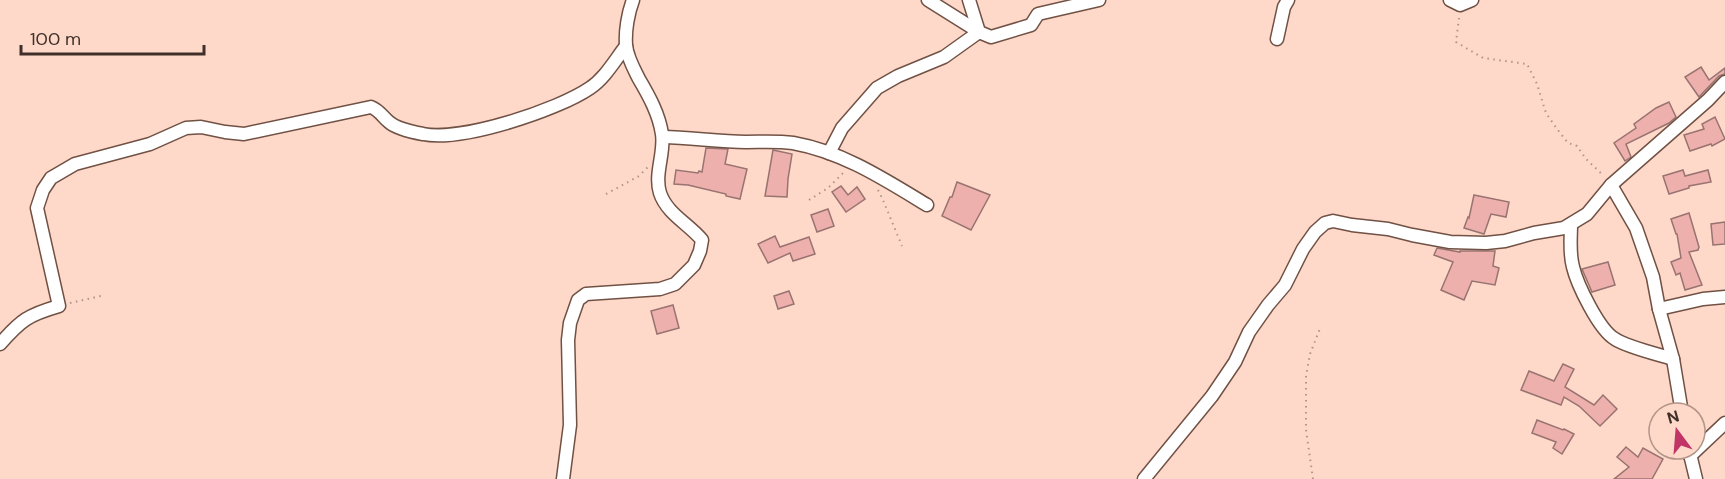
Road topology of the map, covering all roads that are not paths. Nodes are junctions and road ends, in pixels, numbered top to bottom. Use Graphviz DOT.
graph roads {
  1 [pos="633,0"];
  2 [pos="928,0"];
  3 [pos="969,0"];
  4 [pos="1036,0"];
  5 [pos="1099,0"];
  6 [pos="1288,0"];
  7 [pos="1038,14"];
  8 [pos="979,32"];
  9 [pos="1277,39"];
  10 [pos="626,46"];
  11 [pos="1725,82"];
  12 [pos="663,136"];
  13 [pos="829,153"];
  14 [pos="1611,186"];
  15 [pos="927,205"];
  16 [pos="1570,224"];
  17 [pos="1725,297"];
  18 [pos="1659,309"];
  19 [pos="0,344"];
  20 [pos="1672,359"];
  21 [pos="1680,401"];
  22 [pos="1725,423"];
  23 [pos="1707,438"];
  24 [pos="1692,461"];
  25 [pos="563,479"];
  26 [pos="1144,479"];
  27 [pos="1696,479"];
  1 -- 10 [label="street"];
  2 -- 8 [label="street"];
  3 -- 8 [label="street"];
  4 -- 7 [label="street"];
  5 -- 7 [label="street"];
  6 -- 9 [label="street"];
  7 -- 8 [label="street"];
  8 -- 13 [label="street"];
  10 -- 12 [label="street"];
  10 -- 19 [label="street"];
  11 -- 14 [label="street"];
  12 -- 13 [label="street"];
  12 -- 25 [label="street"];
  13 -- 15 [label="street"];
  14 -- 16 [label="street"];
  14 -- 18 [label="street"];
  16 -- 20 [label="street"];
  16 -- 26 [label="street"];
  17 -- 18 [label="street"];
  18 -- 20 [label="street"];
  20 -- 21 [label="street"];
  22 -- 23 [label="street"];
  24 -- 27 [label="street"];
}
